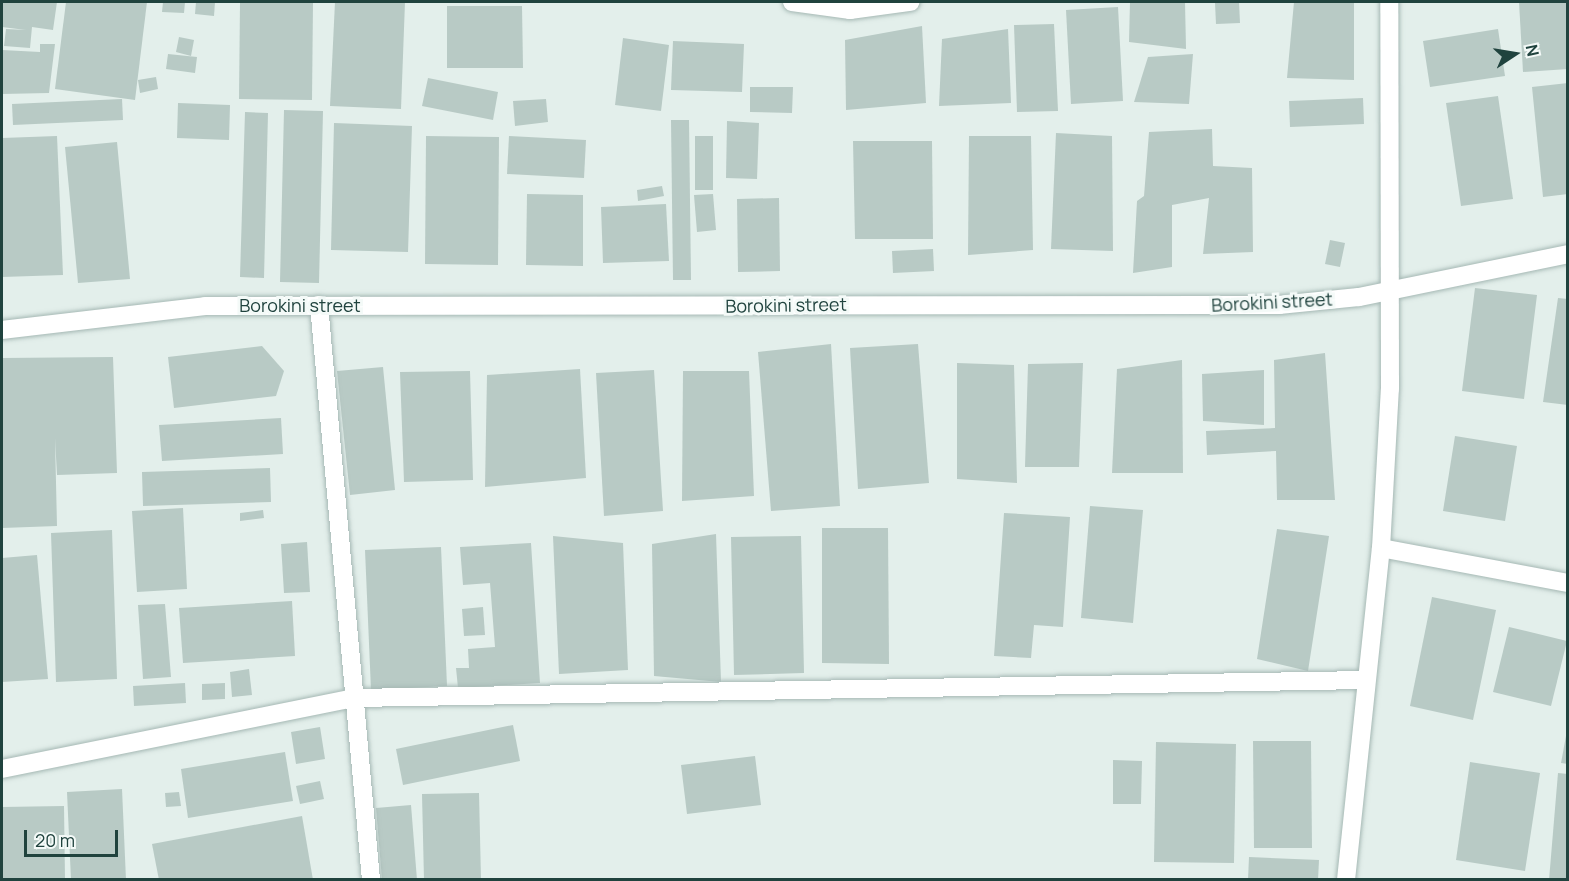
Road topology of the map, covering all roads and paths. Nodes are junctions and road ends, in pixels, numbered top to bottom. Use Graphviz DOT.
graph roads {
  1 [pos="792,2"];
  2 [pos="910,2"];
  3 [pos="1389,2"];
  4 [pos="1568,254"];
  5 [pos="1390,289"];
  6 [pos="319,305"];
  7 [pos="2,330"];
  8 [pos="1381,548"];
  9 [pos="1568,583"];
  10 [pos="1365,680"];
  11 [pos="354,698"];
  12 [pos="2,769"];
  13 [pos="370,879"];
  14 [pos="1346,879"];
  1 -- 2 [label="street"];
  3 -- 5 [label="street"];
  4 -- 5 [label="street, Borokini street"];
  5 -- 6 [label="street, Borokini street"];
  5 -- 8 [label="street"];
  6 -- 7 [label="street, Borokini street"];
  6 -- 11 [label="street"];
  8 -- 9 [label="street"];
  8 -- 10 [label="street"];
  10 -- 11 [label="street"];
  10 -- 14 [label="street"];
  11 -- 12 [label="street"];
  11 -- 13 [label="street"];
}
